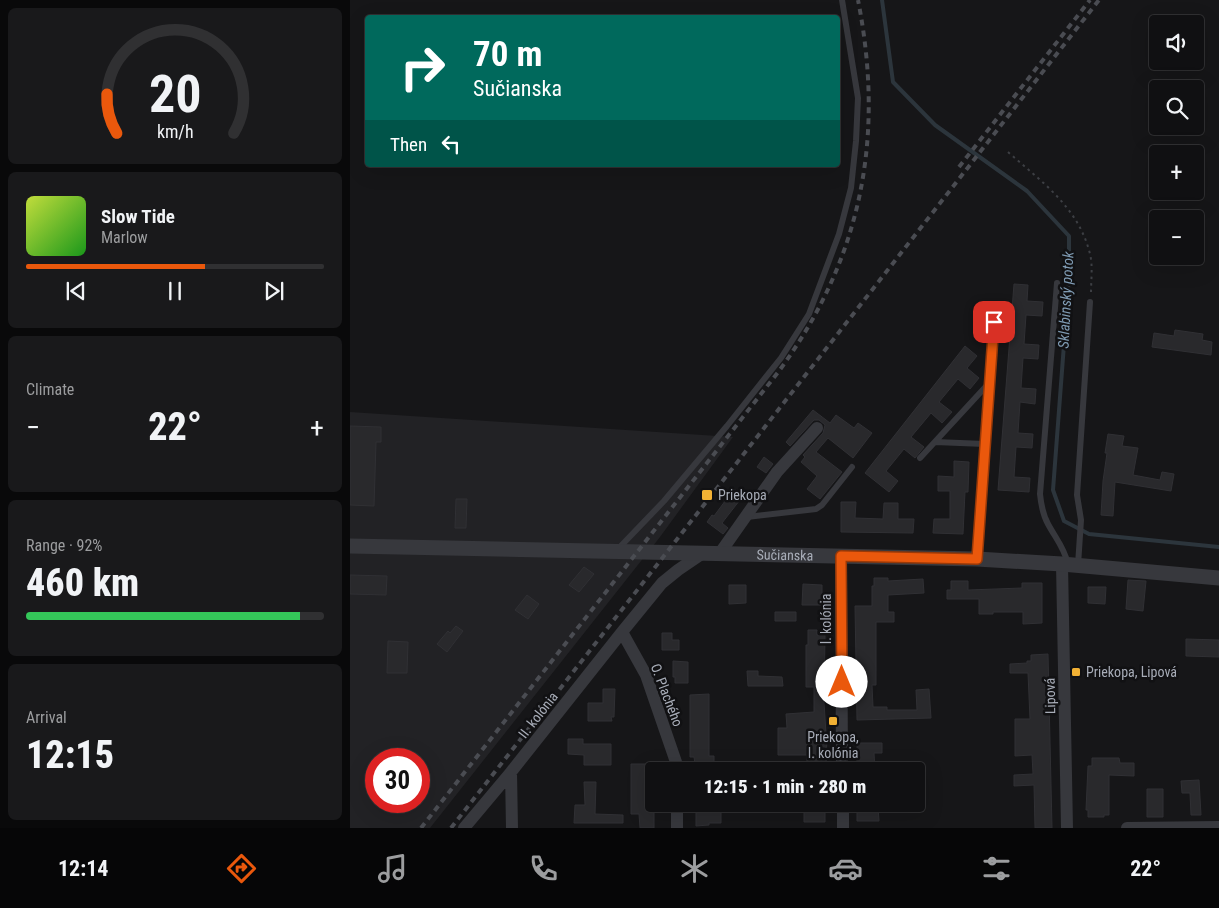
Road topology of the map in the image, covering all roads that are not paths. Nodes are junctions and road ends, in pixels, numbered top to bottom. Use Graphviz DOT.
graph roads {
  1 [pos="842,0"];
  2 [pos="1057,283"];
  3 [pos="1090,302"];
  4 [pos="982,311"];
  5 [pos="990,382"];
  6 [pos="817,428"];
  7 [pos="935,442"];
  8 [pos="985,444"];
  9 [pos="920,458"];
  10 [pos="852,468"];
  11 [pos="746,517"];
  12 [pos="350,546"];
  13 [pos="616,550"];
  14 [pos="704,553"];
  15 [pos="720,553"];
  16 [pos="841,556"];
  17 [pos="977,559"];
  18 [pos="1072,562"];
  19 [pos="1219,578"];
  20 [pos="622,632"];
  21 [pos="676,762"];
  22 [pos="842,762"];
  23 [pos="512,772"];
  24 [pos="677,812"];
  25 [pos="843,812"];
  26 [pos="1219,827"];
  27 [pos="464,828"];
  28 [pos="512,828"];
  29 [pos="677,828"];
  30 [pos="843,828"];
  31 [pos="1067,828"];
  32 [pos="1127,828"];
  1 -- 13 [label="lane"];
  2 -- 18 [label="lane"];
  3 -- 18 [label="lane"];
  4 -- 5 [label="lane"];
  5 -- 7 [label="lane"];
  5 -- 8 [label="lane"];
  6 -- 11 [label="street"];
  7 -- 8 [label="lane"];
  7 -- 9 [label="lane"];
  8 -- 17 [label="lane"];
  10 -- 11 [label="lane"];
  11 -- 15 [label="street"];
  12 -- 13 [label="street, Sučianska"];
  13 -- 14 [label="street, Sučianska"];
  14 -- 15 [label="street, Sučianska"];
  14 -- 20 [label="street, II. kolónia"];
  15 -- 16 [label="street, Sučianska"];
  16 -- 17 [label="street, Sučianska"];
  16 -- 22 [label="street, I. kolónia"];
  17 -- 18 [label="street, Sučianska"];
  18 -- 19 [label="street, Sučianska"];
  18 -- 31 [label="street, Lipová"];
  20 -- 21 [label="street, O. Plachého"];
  20 -- 23 [label="street, II. kolónia"];
  23 -- 27 [label="street, II. kolónia"];
  23 -- 28 [label="street"];
  24 -- 29 [label="street"];
  25 -- 30 [label="street"];
  26 -- 32 [label="street"];
}
